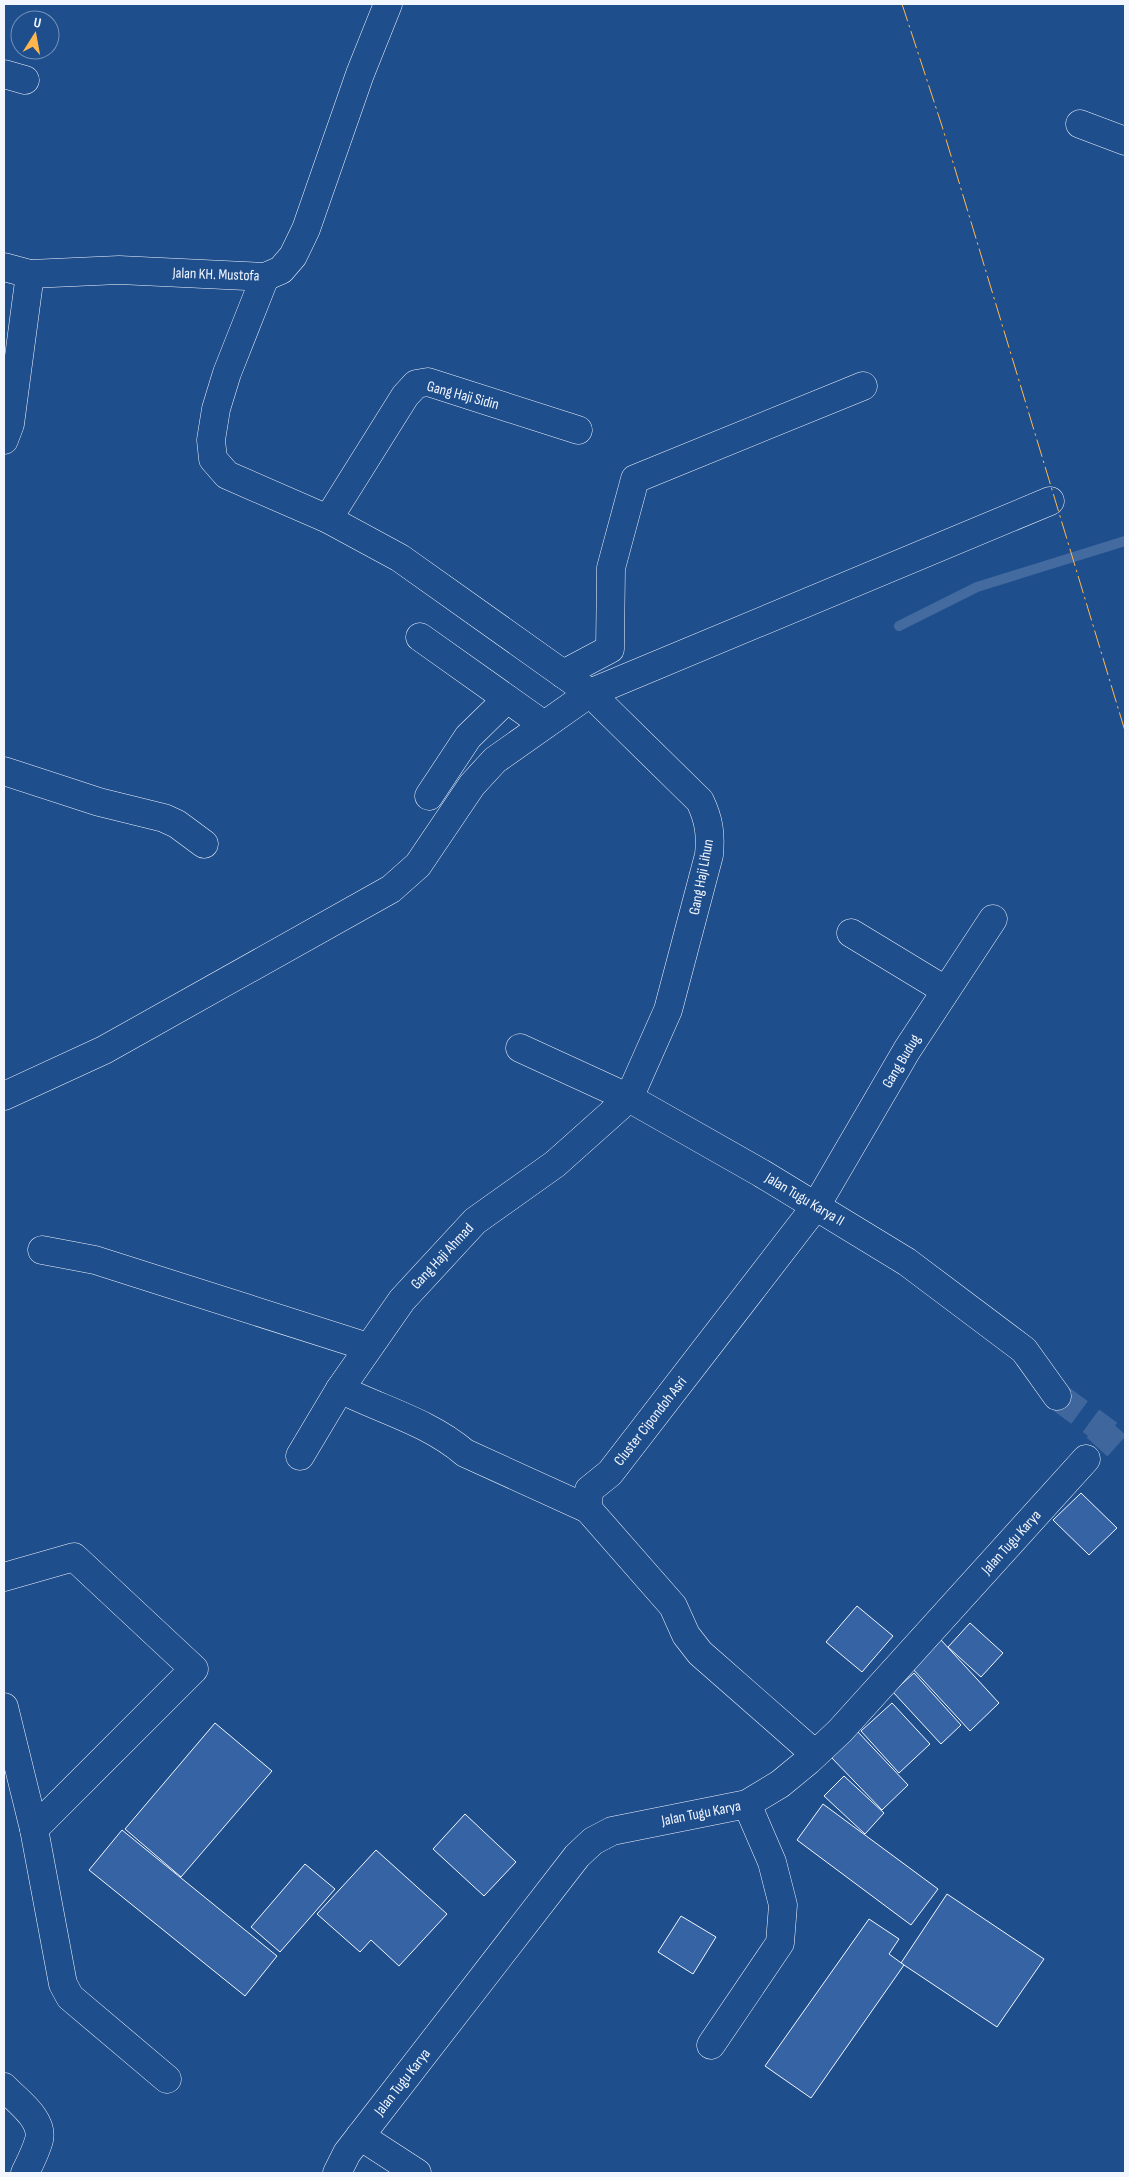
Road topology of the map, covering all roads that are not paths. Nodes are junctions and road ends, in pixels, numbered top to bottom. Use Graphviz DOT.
graph roads {
  1 [pos="388,4"];
  2 [pos="1080,124"];
  3 [pos="1125,141"];
  4 [pos="4,267"];
  5 [pos="30,274"];
  6 [pos="265,277"];
  7 [pos="863,386"];
  8 [pos="578,430"];
  9 [pos="4,440"];
  10 [pos="1050,501"];
  11 [pos="328,519"];
  12 [pos="420,636"];
  13 [pos="563,674"];
  14 [pos="590,693"];
  15 [pos="507,699"];
  16 [pos="544,725"];
  17 [pos="4,771"];
  18 [pos="429,796"];
  19 [pos="204,844"];
  20 [pos="993,919"];
  21 [pos="851,934"];
  22 [pos="945,990"];
  23 [pos="520,1048"];
  24 [pos="4,1096"];
  25 [pos="629,1098"];
  26 [pos="816,1206"];
  27 [pos="42,1250"];
  28 [pos="368,1347"];
  29 [pos="340,1389"];
  30 [pos="1057,1396"];
  31 [pos="300,1456"];
  32 [pos="1086,1459"];
  33 [pos="588,1509"];
  34 [pos="4,1577"];
  35 [pos="4,1707"];
  36 [pos="815,1754"];
  37 [pos="747,1804"];
  38 [pos="34,1829"];
  39 [pos="710,2045"];
  40 [pos="167,2079"];
  41 [pos="4,2087"];
  42 [pos="360,2136"];
  43 [pos="25,2173"];
  44 [pos="337,2173"];
  45 [pos="417,2173"];
  1 -- 6 [label="street, Jalan KH. Mustofa"];
  2 -- 3 [label="street"];
  4 -- 5 [label="street, Jalan KH. Mustofa"];
  5 -- 6 [label="street, Jalan KH. Mustofa"];
  5 -- 9 [label="street"];
  6 -- 11 [label="street, Gang Haji Lihun"];
  7 -- 13 [label="street"];
  8 -- 11 [label="street, Gang Haji Sidin"];
  10 -- 14 [label="street"];
  11 -- 13 [label="street, Gang Haji Lihun"];
  12 -- 15 [label="street"];
  13 -- 14 [label="street, Gang Haji Lihun"];
  14 -- 16 [label="street"];
  14 -- 25 [label="street, Gang Haji Lihun"];
  15 -- 16 [label="street"];
  15 -- 18 [label="street"];
  16 -- 24 [label="street"];
  17 -- 19 [label="street"];
  20 -- 22 [label="street, Gang Budug"];
  21 -- 22 [label="street"];
  22 -- 26 [label="street, Gang Budug"];
  23 -- 25 [label="street, Jalan Tugu Karya II"];
  25 -- 26 [label="street, Jalan Tugu Karya II"];
  25 -- 28 [label="street, Gang Haji Ahmad"];
  26 -- 30 [label="street, Jalan Tugu Karya II"];
  26 -- 33 [label="street, Cluster Cipondoh Asri"];
  27 -- 28 [label="street"];
  28 -- 29 [label="street, Gang Haji Ahmad"];
  29 -- 31 [label="street, Gang Haji Ahmad"];
  29 -- 33 [label="street"];
  32 -- 36 [label="street, Jalan Tugu Karya"];
  33 -- 36 [label="street"];
  34 -- 38 [label="street"];
  35 -- 38 [label="street"];
  36 -- 37 [label="street, Jalan Tugu Karya"];
  37 -- 39 [label="street"];
  37 -- 42 [label="street, Jalan Tugu Karya"];
  38 -- 40 [label="street"];
  41 -- 43 [label="street"];
  42 -- 44 [label="street, Jalan Tugu Karya"];
  42 -- 45 [label="street"];
}
